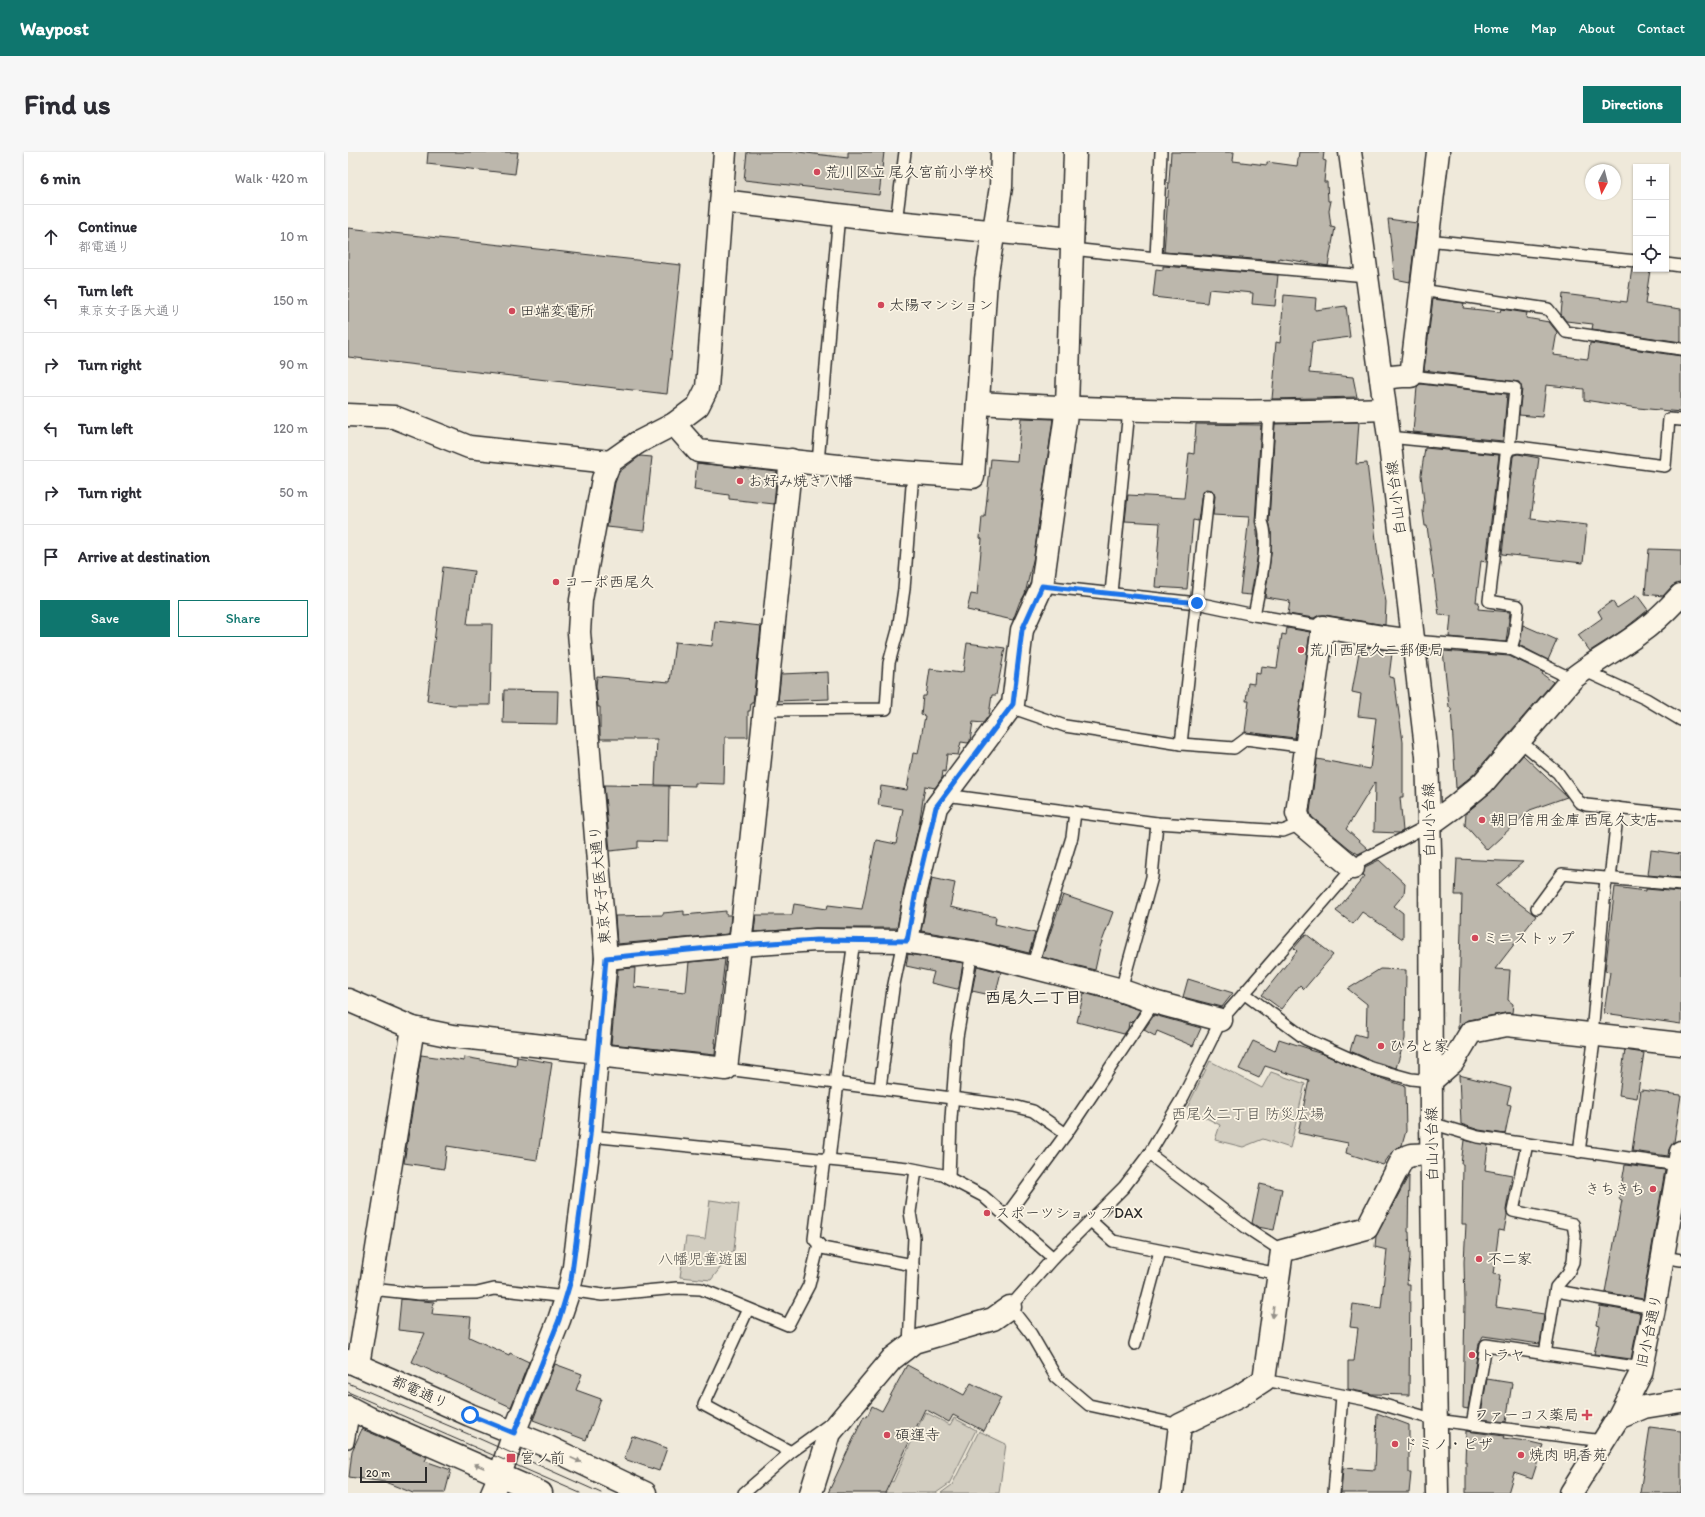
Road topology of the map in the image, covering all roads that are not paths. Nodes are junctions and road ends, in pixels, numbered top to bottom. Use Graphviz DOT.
graph roads {
  1 [pos="725,152"];
  2 [pos="905,152"];
  3 [pos="1002,152"];
  4 [pos="1075,152"];
  5 [pos="1160,152"];
  6 [pos="1350,152"];
  7 [pos="1438,152"];
  8 [pos="722,200"];
  9 [pos="839,215"];
  10 [pos="896,222"];
  11 [pos="994,231"];
  12 [pos="1427,240"];
  13 [pos="1072,244"];
  14 [pos="1156,258"];
  15 [pos="1633,261"];
  16 [pos="1669,264"];
  17 [pos="1681,266"];
  18 [pos="1367,276"];
  19 [pos="1421,290"];
  20 [pos="1681,349"];
  21 [pos="1410,376"];
  22 [pos="1381,378"];
  23 [pos="978,403"];
  24 [pos="1067,407"];
  25 [pos="1385,409"];
  26 [pos="1129,410"];
  27 [pos="1269,411"];
  28 [pos="348,414"];
  29 [pos="1681,420"];
  30 [pos="674,424"];
  31 [pos="1389,437"];
  32 [pos="1509,449"];
  33 [pos="791,460"];
  34 [pos="610,462"];
  35 [pos="818,463"];
  36 [pos="913,473"];
  37 [pos="1208,496"];
  38 [pos="1042,586"];
  39 [pos="1110,593"];
  40 [pos="1681,595"];
  41 [pos="1197,603"];
  42 [pos="1254,615"];
  43 [pos="1323,627"];
  44 [pos="1414,641"];
  45 [pos="1510,649"];
  46 [pos="1578,674"];
  47 [pos="1010,707"];
  48 [pos="764,710"];
  49 [pos="1681,720"];
  50 [pos="1520,741"];
  51 [pos="1181,744"];
  52 [pos="1306,748"];
  53 [pos="945,795"];
  54 [pos="1618,808"];
  55 [pos="1075,812"];
  56 [pos="1681,815"];
  57 [pos="1157,823"];
  58 [pos="1301,824"];
  59 [pos="1430,825"];
  60 [pos="1353,868"];
  61 [pos="1608,879"];
  62 [pos="1681,885"];
  63 [pos="1537,908"];
  64 [pos="854,940"];
  65 [pos="905,941"];
  66 [pos="740,945"];
  67 [pos="972,952"];
  68 [pos="606,958"];
  69 [pos="1032,967"];
  70 [pos="1121,990"];
  71 [pos="1245,994"];
  72 [pos="348,1000"];
  73 [pos="1154,1002"];
  74 [pos="1221,1020"];
  75 [pos="413,1028"];
  76 [pos="1593,1034"];
  77 [pos="1681,1044"];
  78 [pos="598,1054"];
  79 [pos="726,1069"];
  80 [pos="1431,1081"];
  81 [pos="837,1082"];
  82 [pos="880,1088"];
  83 [pos="953,1097"];
  84 [pos="1431,1123"];
  85 [pos="1066,1134"];
  86 [pos="590,1136"];
  87 [pos="1527,1144"];
  88 [pos="1579,1152"];
  89 [pos="1149,1154"];
  90 [pos="1432,1154"];
  91 [pos="1680,1158"];
  92 [pos="826,1160"];
  93 [pos="916,1170"];
  94 [pos="949,1178"];
  95 [pos="1006,1216"];
  96 [pos="1091,1221"];
  97 [pos="819,1244"];
  98 [pos="1160,1251"];
  99 [pos="1282,1251"];
  100 [pos="1053,1258"];
  101 [pos="1672,1259"];
  102 [pos="913,1265"];
  103 [pos="1279,1274"];
  104 [pos="371,1289"];
  105 [pos="1556,1290"];
  106 [pos="567,1294"];
  107 [pos="1010,1307"];
  108 [pos="1654,1308"];
  109 [pos="748,1309"];
  110 [pos="1135,1344"];
  111 [pos="909,1346"];
  112 [pos="1545,1354"];
  113 [pos="353,1363"];
  114 [pos="1642,1368"];
  115 [pos="1264,1380"];
  116 [pos="1342,1396"];
  117 [pos="1681,1401"];
  118 [pos="351,1408"];
  119 [pos="845,1414"];
  120 [pos="1618,1418"];
  121 [pos="1436,1420"];
  122 [pos="1180,1425"];
  123 [pos="1472,1425"];
  124 [pos="514,1433"];
  125 [pos="1604,1441"];
  126 [pos="348,1442"];
  127 [pos="791,1452"];
  128 [pos="496,1484"];
  129 [pos="541,1493"];
  130 [pos="645,1493"];
  131 [pos="744,1493"];
  132 [pos="811,1493"];
  133 [pos="1172,1493"];
  134 [pos="1334,1493"];
  135 [pos="1438,1493"];
  136 [pos="1571,1493"];
  1 -- 8 [label="street"];
  2 -- 10 [label="lane"];
  3 -- 11 [label="street"];
  4 -- 13 [label="street"];
  5 -- 14 [label="lane"];
  6 -- 18 [label="street, 白山小台線"];
  7 -- 12 [label="street"];
  8 -- 9 [label="street"];
  8 -- 30 [label="street"];
  9 -- 10 [label="street"];
  9 -- 35 [label="lane"];
  10 -- 11 [label="street"];
  11 -- 13 [label="street"];
  11 -- 23 [label="street"];
  12 -- 15 [label="lane"];
  12 -- 19 [label="street"];
  13 -- 14 [label="lane"];
  13 -- 24 [label="street"];
  14 -- 18 [label="lane"];
  16 -- 17 [label="lane"];
  18 -- 22 [label="street, 白山小台線"];
  19 -- 20 [label="lane"];
  19 -- 21 [label="street"];
  21 -- 22 [label="street"];
  21 -- 32 [label="lane"];
  22 -- 25 [label="street, 白山小台線"];
  23 -- 24 [label="street"];
  23 -- 36 [label="street"];
  24 -- 26 [label="street"];
  24 -- 38 [label="street"];
  25 -- 27 [label="street"];
  25 -- 31 [label="street, 白山小台線"];
  26 -- 27 [label="street"];
  26 -- 39 [label="lane"];
  27 -- 42 [label="lane"];
  28 -- 34 [label="street"];
  29 -- 32 [label="lane"];
  30 -- 33 [label="street"];
  30 -- 34 [label="street"];
  31 -- 32 [label="lane"];
  31 -- 44 [label="street, 白山小台線"];
  32 -- 45 [label="lane"];
  33 -- 35 [label="street"];
  33 -- 48 [label="street"];
  34 -- 68 [label="street, 東京女子医大通り"];
  35 -- 36 [label="street"];
  36 -- 48 [label="lane"];
  37 -- 41 [label="lane"];
  38 -- 39 [label="lane"];
  38 -- 47 [label="street"];
  39 -- 41 [label="lane"];
  40 -- 46 [label="street"];
  41 -- 42 [label="lane"];
  41 -- 51 [label="lane"];
  42 -- 43 [label="lane"];
  43 -- 44 [label="street"];
  43 -- 52 [label="street"];
  44 -- 45 [label="lane"];
  44 -- 59 [label="street, 白山小台線"];
  45 -- 46 [label="lane"];
  46 -- 49 [label="lane"];
  46 -- 50 [label="street"];
  47 -- 51 [label="lane"];
  47 -- 53 [label="street"];
  48 -- 66 [label="street"];
  50 -- 54 [label="lane"];
  50 -- 59 [label="street"];
  51 -- 52 [label="lane"];
  52 -- 58 [label="street"];
  53 -- 55 [label="lane"];
  53 -- 65 [label="street"];
  54 -- 56 [label="lane"];
  54 -- 61 [label="lane"];
  55 -- 57 [label="lane"];
  55 -- 69 [label="lane"];
  57 -- 58 [label="lane"];
  57 -- 70 [label="lane"];
  58 -- 60 [label="street"];
  59 -- 60 [label="lane"];
  59 -- 80 [label="street, 白山小台線"];
  60 -- 71 [label="lane"];
  61 -- 62 [label="lane"];
  61 -- 63 [label="lane"];
  61 -- 76 [label="lane"];
  64 -- 65 [label="street"];
  64 -- 66 [label="street"];
  64 -- 81 [label="lane"];
  65 -- 67 [label="street"];
  65 -- 82 [label="lane"];
  66 -- 68 [label="street"];
  66 -- 79 [label="street"];
  67 -- 69 [label="street"];
  67 -- 83 [label="lane"];
  68 -- 78 [label="street, 東京女子医大通り"];
  69 -- 70 [label="street"];
  70 -- 73 [label="street"];
  71 -- 74 [label="lane"];
  71 -- 80 [label="lane"];
  72 -- 75 [label="street"];
  73 -- 74 [label="street"];
  73 -- 85 [label="lane"];
  74 -- 89 [label="lane"];
  75 -- 78 [label="street"];
  75 -- 104 [label="street"];
  76 -- 77 [label="street"];
  76 -- 80 [label="street"];
  76 -- 88 [label="lane"];
  78 -- 79 [label="street"];
  78 -- 86 [label="street, 東京女子医大通り"];
  79 -- 81 [label="lane"];
  80 -- 84 [label="street, 白山小台線"];
  81 -- 82 [label="lane"];
  81 -- 92 [label="lane"];
  82 -- 83 [label="lane"];
  83 -- 85 [label="lane"];
  83 -- 94 [label="lane"];
  84 -- 87 [label="lane"];
  84 -- 90 [label="street, 白山小台線"];
  85 -- 95 [label="lane"];
  86 -- 92 [label="lane"];
  86 -- 106 [label="street, 東京女子医大通り"];
  87 -- 88 [label="lane"];
  87 -- 105 [label="lane"];
  88 -- 91 [label="lane"];
  89 -- 96 [label="lane"];
  89 -- 99 [label="lane"];
  90 -- 99 [label="street"];
  90 -- 121 [label="street, 白山小台線"];
  91 -- 101 [label="street, 旧小台通り"];
  92 -- 93 [label="lane"];
  92 -- 97 [label="lane"];
  93 -- 94 [label="lane"];
  93 -- 102 [label="lane"];
  94 -- 95 [label="lane"];
  95 -- 100 [label="lane"];
  96 -- 98 [label="lane"];
  96 -- 100 [label="lane"];
  97 -- 102 [label="lane"];
  97 -- 109 [label="lane"];
  98 -- 103 [label="lane"];
  98 -- 110 [label="lane"];
  99 -- 103 [label="street"];
  100 -- 107 [label="lane"];
  101 -- 108 [label="street, 旧小台通り"];
  102 -- 111 [label="lane"];
  103 -- 115 [label="street, one-way"];
  104 -- 106 [label="lane"];
  104 -- 113 [label="street"];
  105 -- 108 [label="lane"];
  105 -- 112 [label="lane"];
  106 -- 109 [label="lane"];
  106 -- 124 [label="street, 東京女子医大通り"];
  107 -- 111 [label="street"];
  107 -- 122 [label="lane"];
  108 -- 114 [label="street, 旧小台通り"];
  109 -- 127 [label="lane"];
  111 -- 119 [label="street"];
  112 -- 114 [label="lane"];
  112 -- 123 [label="lane"];
  113 -- 124 [label="street, 都電通り"];
  114 -- 120 [label="street, 旧小台通り"];
  115 -- 116 [label="lane"];
  115 -- 122 [label="street"];
  116 -- 121 [label="lane"];
  116 -- 134 [label="lane"];
  117 -- 120 [label="street"];
  118 -- 126 [label="lane"];
  128 -- 118 [label="street, one-way"];
  119 -- 127 [label="lane"];
  119 -- 132 [label="street"];
  120 -- 125 [label="street, 旧小台通り"];
  121 -- 123 [label="lane"];
  121 -- 135 [label="street, 白山小台線"];
  122 -- 133 [label="street"];
  123 -- 125 [label="lane"];
  124 -- 128 [label="street, 東京女子医大通り"];
  124 -- 130 [label="street, 都電通り, one-way"];
  125 -- 136 [label="street, 旧小台通り"];
  127 -- 131 [label="lane"];
  128 -- 129 [label="street"];
}
